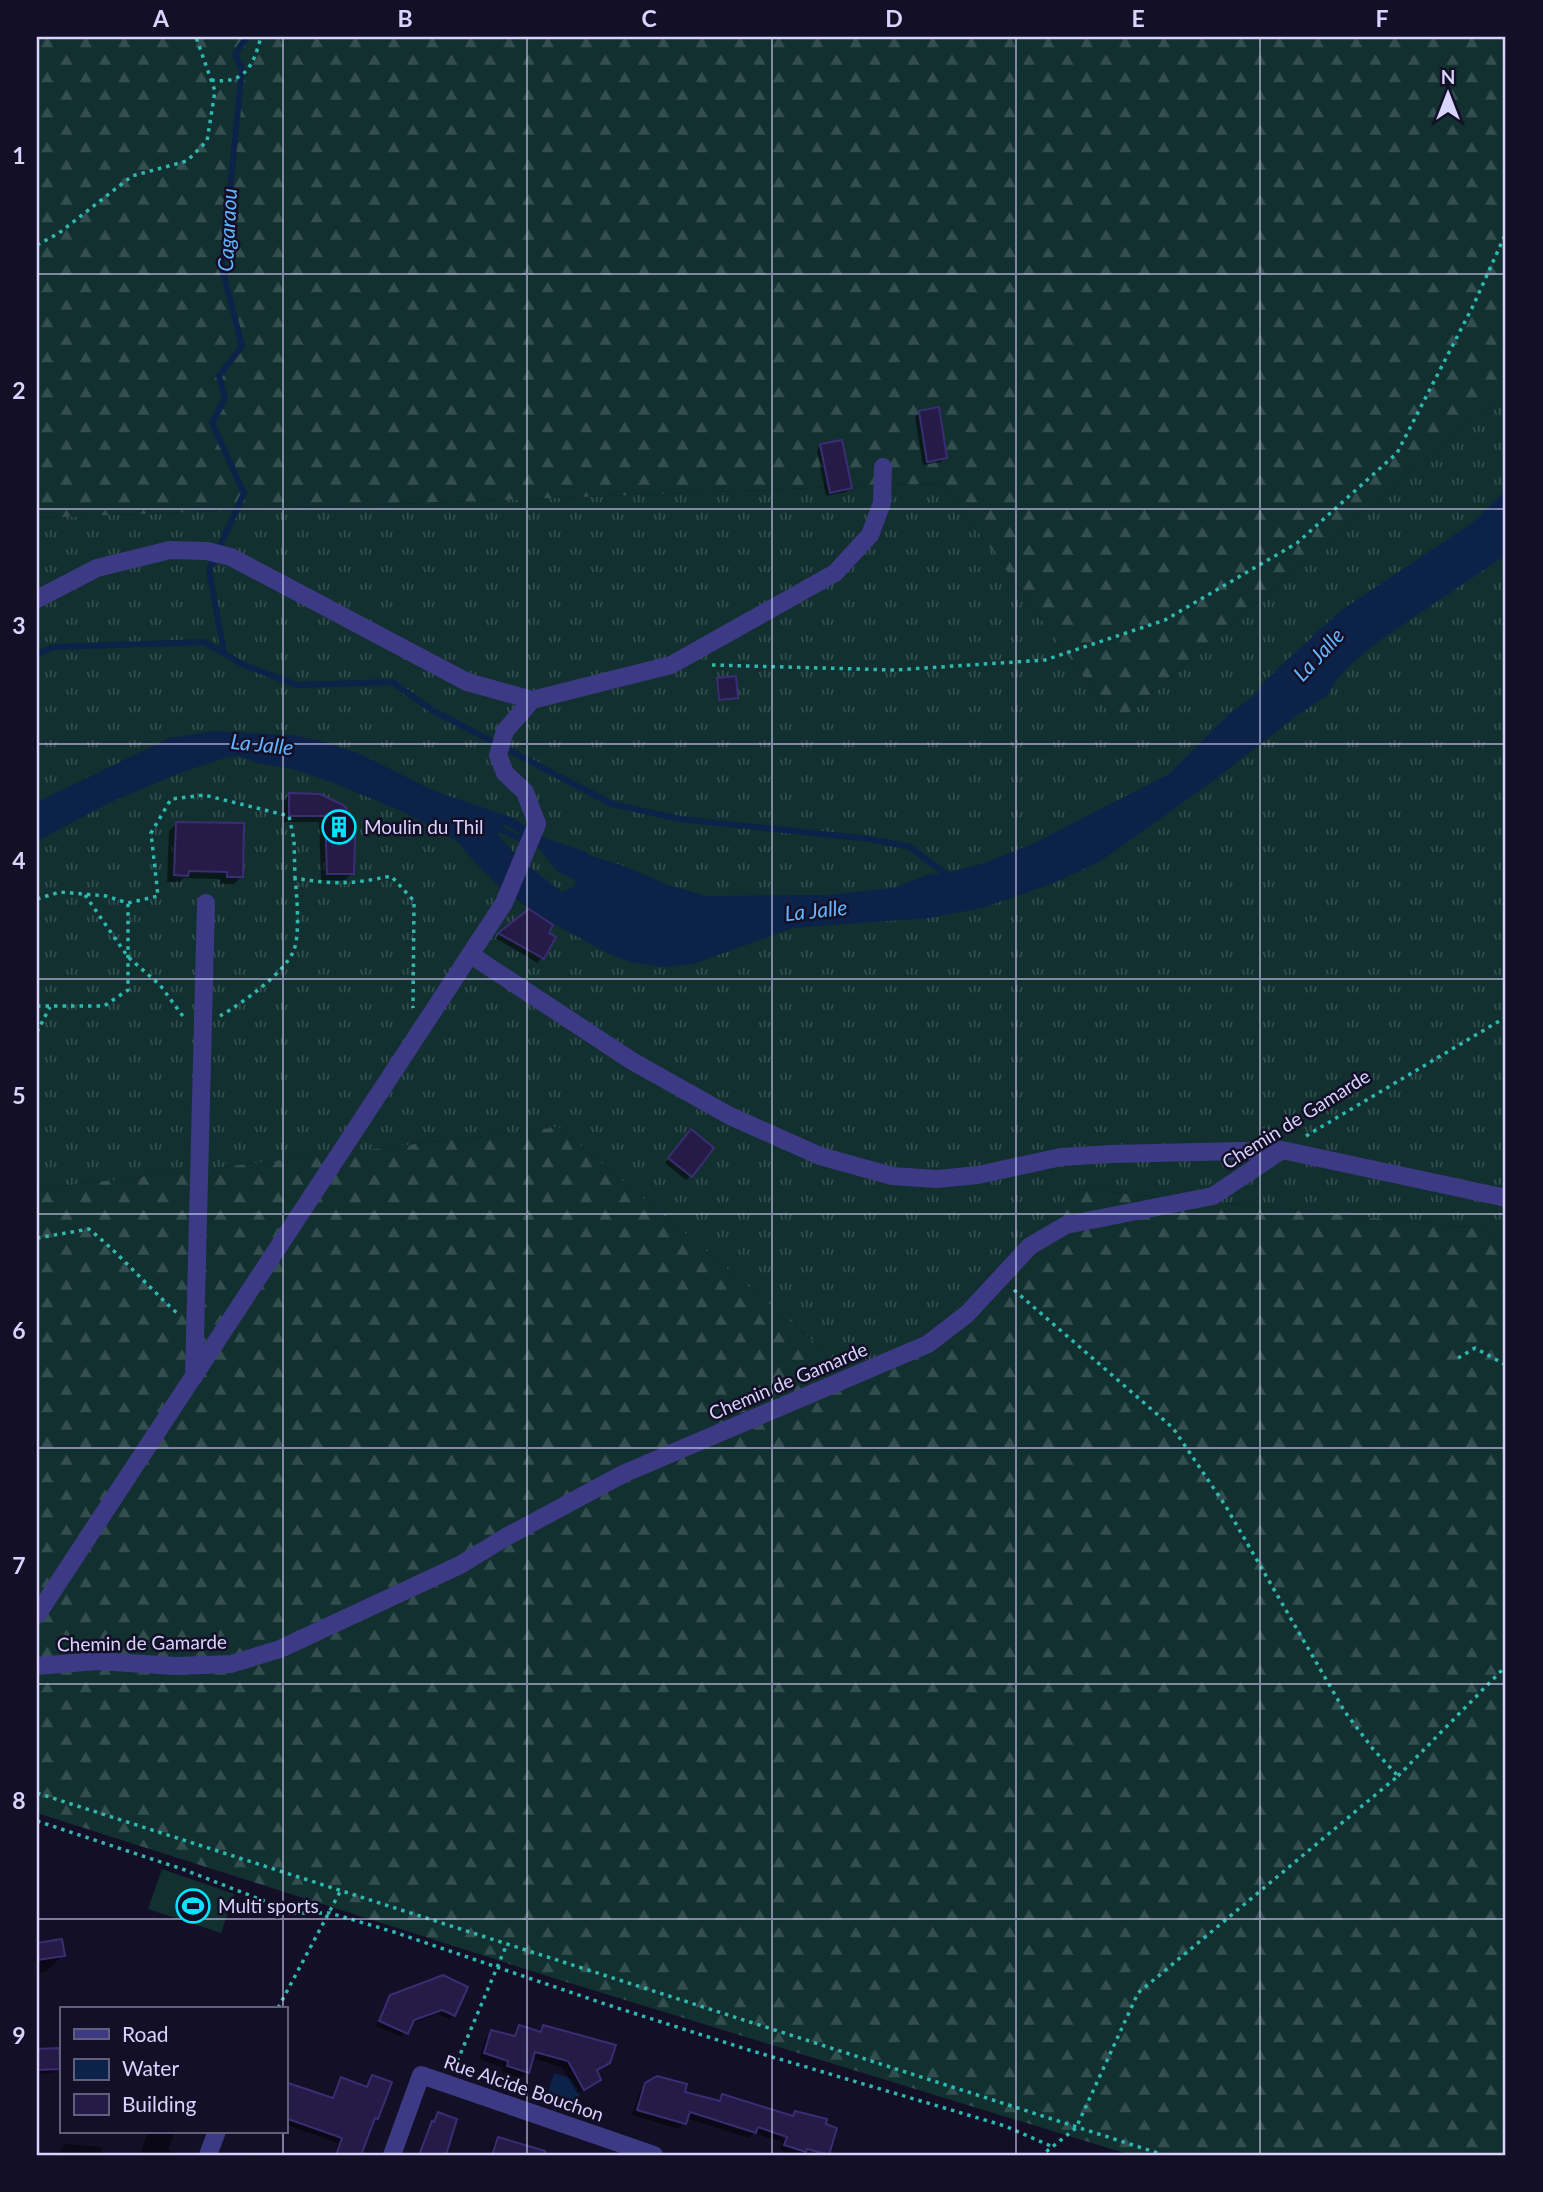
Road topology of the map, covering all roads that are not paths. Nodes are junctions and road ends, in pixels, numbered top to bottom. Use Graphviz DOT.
graph roads {
  1 [pos="883,467"];
  2 [pos="37,598"];
  3 [pos="532,700"];
  4 [pos="206,902"];
  5 [pos="471,955"];
  6 [pos="1282,1150"];
  7 [pos="1506,1198"];
  8 [pos="194,1377"];
  9 [pos="37,1615"];
  10 [pos="37,1666"];
  11 [pos="217,2132"];
  12 [pos="208,2155"];
  13 [pos="392,2155"];
  14 [pos="654,2155"];
  1 -- 3 [label="street"];
  2 -- 3 [label="street"];
  3 -- 5 [label="street"];
  4 -- 8 [label="street"];
  5 -- 6 [label="street"];
  5 -- 8 [label="street"];
  6 -- 7 [label="street"];
  6 -- 10 [label="street, Chemin de Gamarde"];
  8 -- 9 [label="street"];
  11 -- 12 [label="street"];
  13 -- 14 [label="street, Rue Alcide Bouchon"];
}
